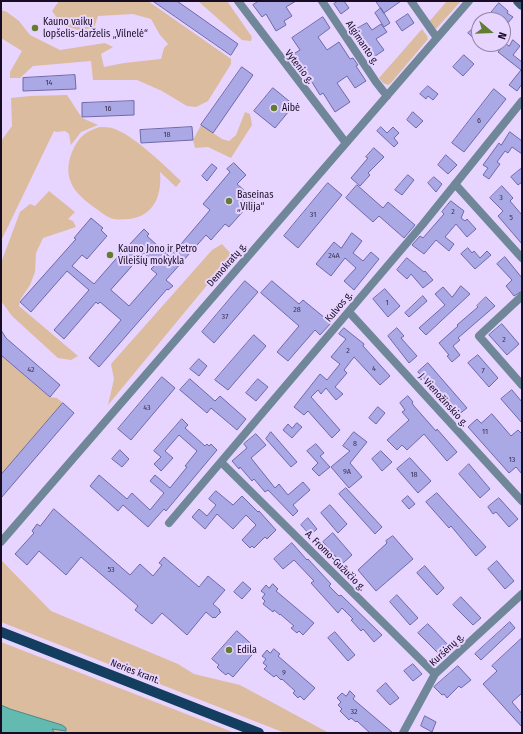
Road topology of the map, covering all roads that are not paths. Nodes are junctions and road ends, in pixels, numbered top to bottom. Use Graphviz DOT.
graph roads {
  1 [pos="238,1"];
  2 [pos="322,1"];
  3 [pos="411,1"];
  4 [pos="469,1"];
  5 [pos="518,1"];
  6 [pos="522,5"];
  7 [pos="437,38"];
  8 [pos="387,96"];
  9 [pos="522,101"];
  10 [pos="346,143"];
  11 [pos="455,184"];
  12 [pos="522,258"];
  13 [pos="522,296"];
  14 [pos="349,312"];
  15 [pos="522,385"];
  16 [pos="221,462"];
  17 [pos="522,501"];
  18 [pos="169,523"];
  19 [pos="1,542"];
  20 [pos="522,594"];
  21 [pos="1,632"];
  22 [pos="435,674"];
  23 [pos="404,732"];
  24 [pos="259,733"];
  1 -- 10 [label="street, Vytenio g."];
  2 -- 8 [label="street, Algimanto g."];
  3 -- 7 [label="street"];
  4 -- 7 [label="street, Demokratų g."];
  5 -- 6 [label="main road"];
  7 -- 8 [label="street, Demokratų g."];
  8 -- 10 [label="street, Demokratų g."];
  9 -- 11 [label="street, Kulvos g."];
  10 -- 19 [label="street, Demokratų g."];
  11 -- 12 [label="street"];
  11 -- 14 [label="street, Kulvos g."];
  13 -- 15 [label="street"];
  14 -- 16 [label="street, Kulvos g."];
  14 -- 17 [label="street, J. Vienožinskio g."];
  16 -- 18 [label="street, Kulvos g."];
  16 -- 22 [label="street, A. Fromo-Gužučio g."];
  20 -- 22 [label="street, Kuršėnų g."];
  21 -- 24 [label="main road, Neries krant."];
  22 -- 23 [label="street, Kuršėnų g."];
}
